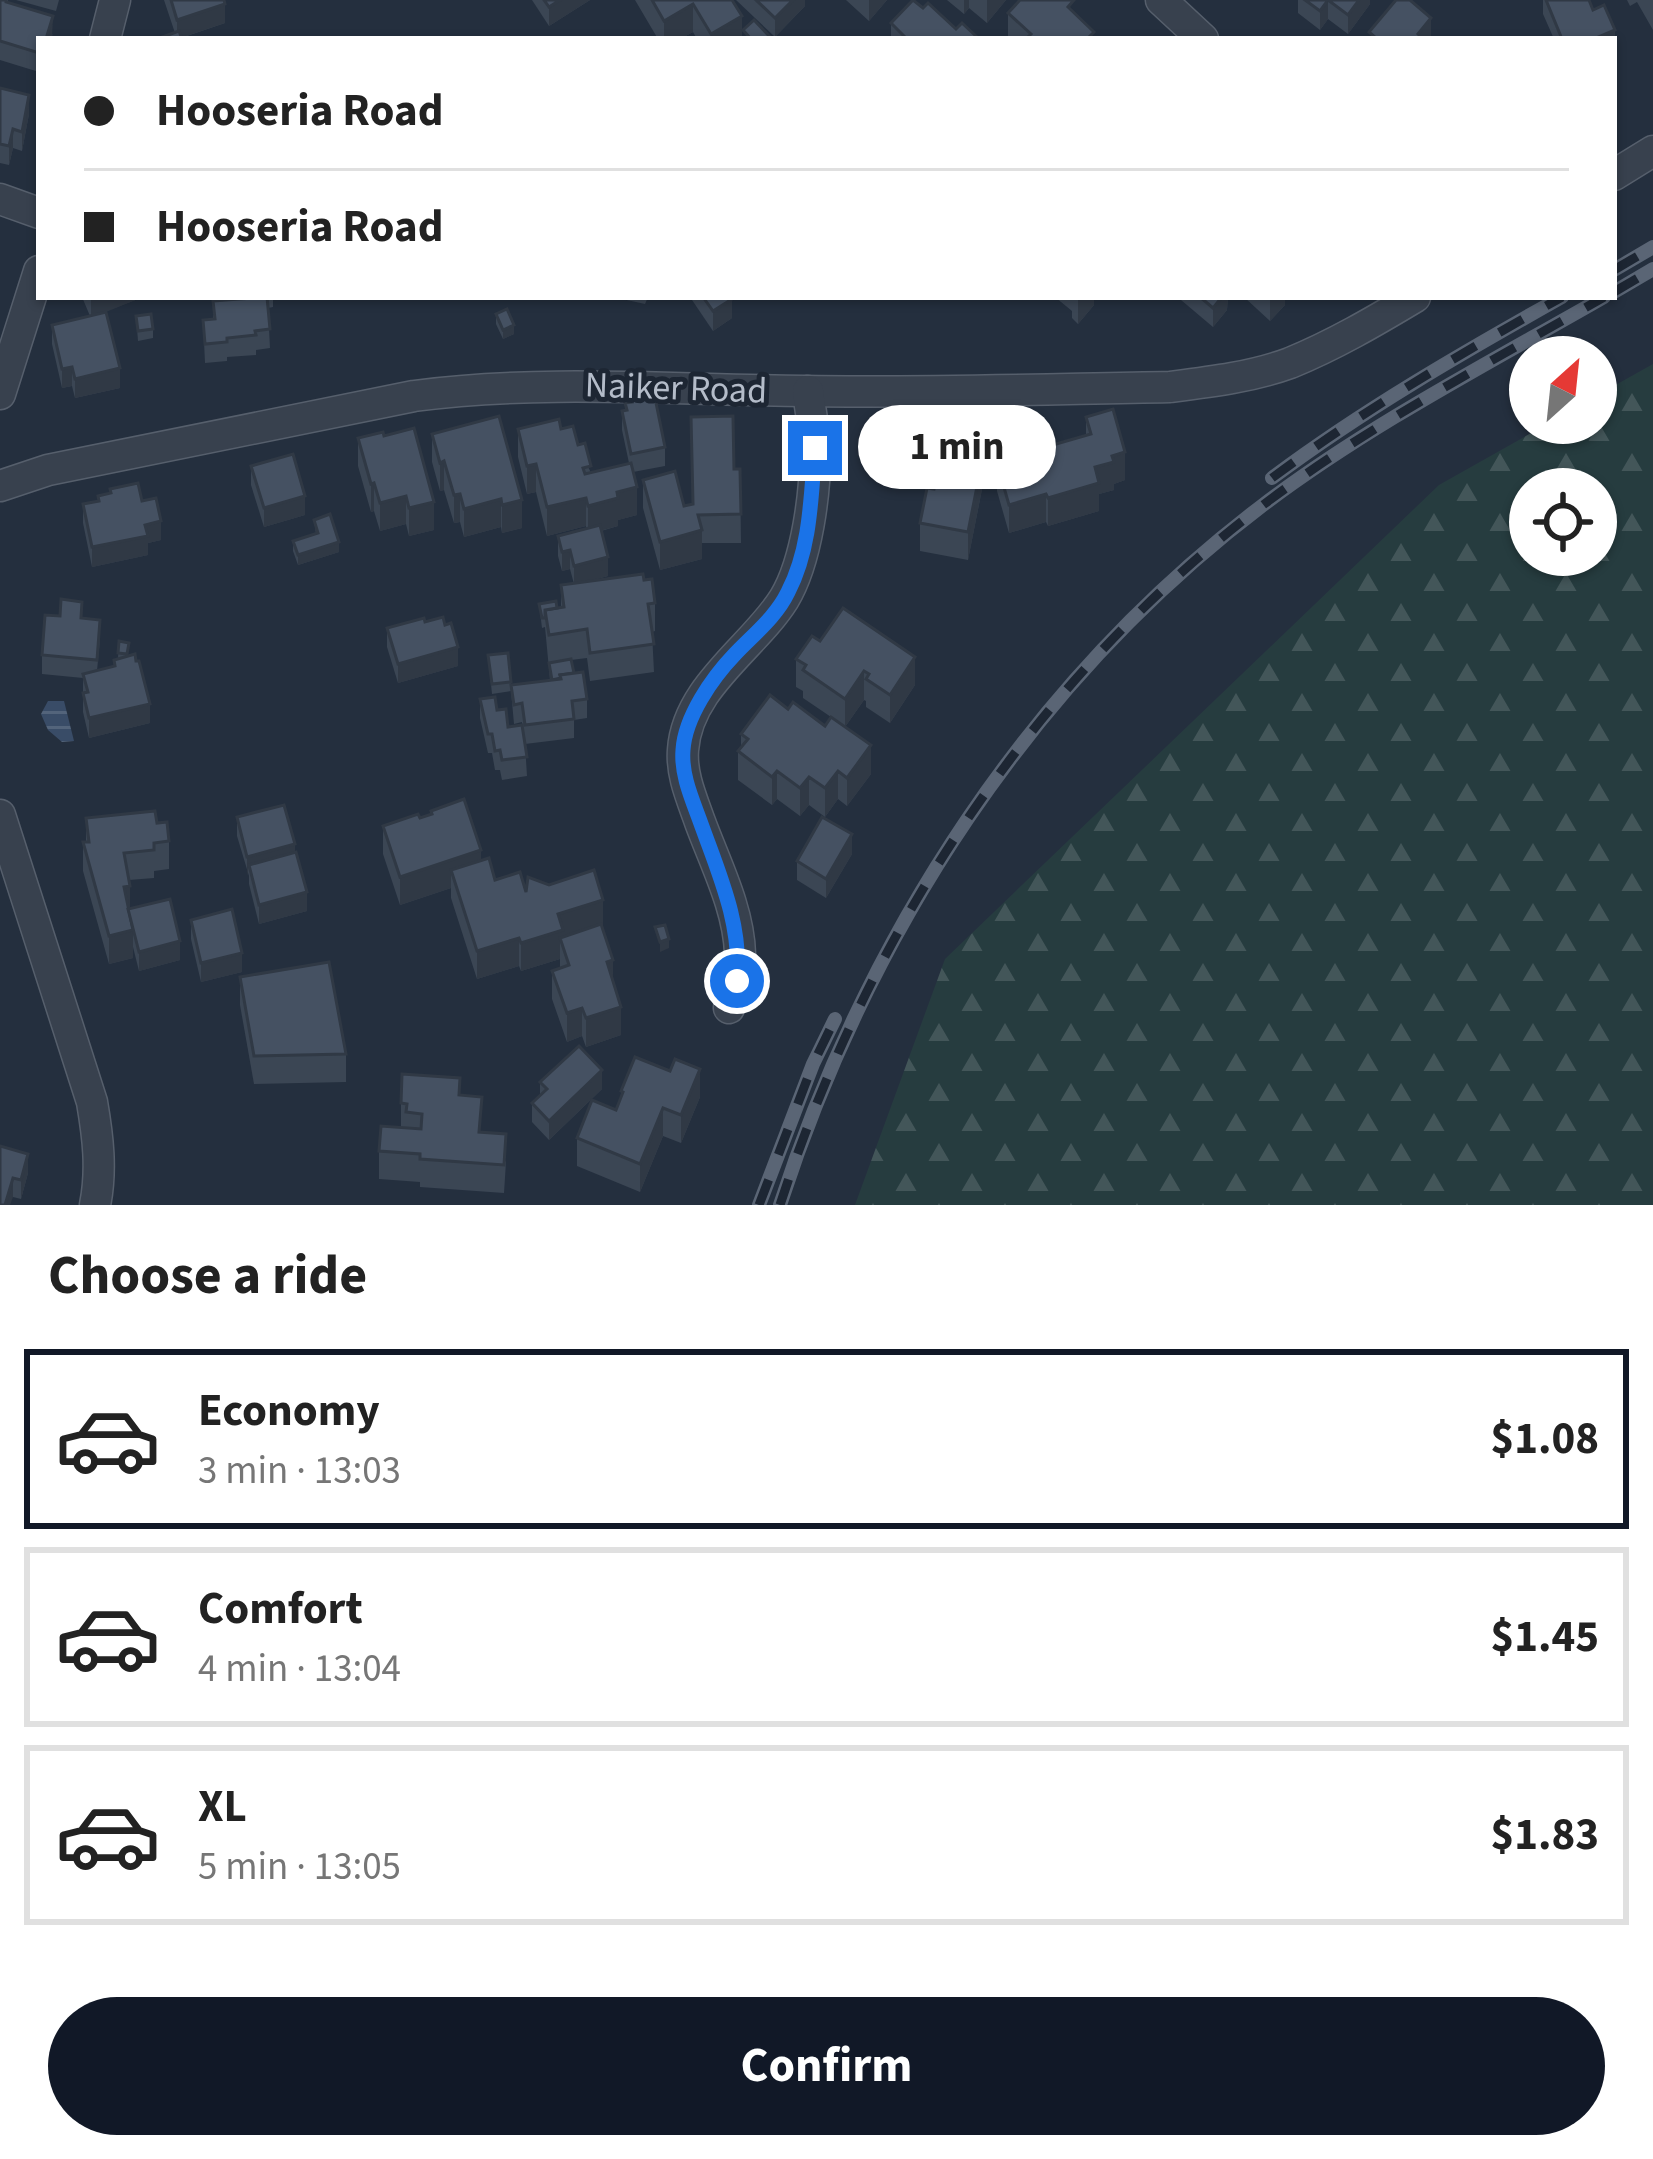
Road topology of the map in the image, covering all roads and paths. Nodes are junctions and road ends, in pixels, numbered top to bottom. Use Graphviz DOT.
graph roads {
  1 [pos="116,0"];
  2 [pos="1161,0"];
  3 [pos="106,36"];
  4 [pos="1200,36"];
  5 [pos="1653,151"];
  6 [pos="1617,173"];
  7 [pos="0,199"];
  8 [pos="36,212"];
  9 [pos="36,280"];
  10 [pos="1410,300"];
  11 [pos="808,392"];
  12 [pos="0,394"];
  13 [pos="0,486"];
  14 [pos="0,815"];
  15 [pos="729,1008"];
  16 [pos="95,1205"];
  1 -- 3 [label="street"];
  2 -- 4 [label="street"];
  5 -- 6 [label="street"];
  7 -- 8 [label="street"];
  9 -- 12 [label="street"];
  10 -- 11 [label="street, Naiker Road"];
  11 -- 13 [label="street, Naiker Road"];
  11 -- 15 [label="street"];
  14 -- 16 [label="street"];
}
